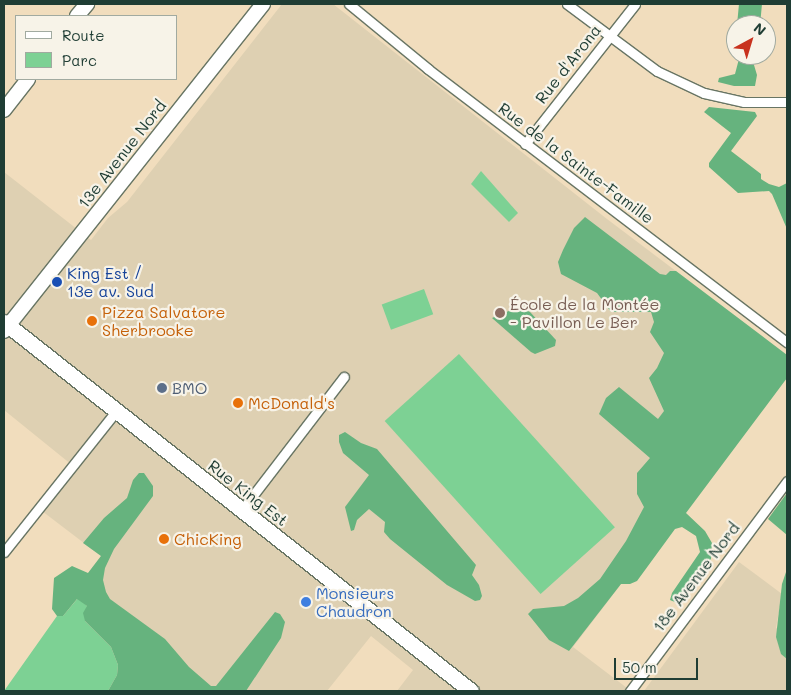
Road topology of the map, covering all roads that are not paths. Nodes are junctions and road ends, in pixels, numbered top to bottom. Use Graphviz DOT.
graph roads {
  1 [pos="87,4"];
  2 [pos="263,4"];
  3 [pos="349,4"];
  4 [pos="567,4"];
  5 [pos="635,4"];
  6 [pos="78,15"];
  7 [pos="609,36"];
  8 [pos="27,80"];
  9 [pos="787,102"];
  10 [pos="4,110"];
  11 [pos="525,144"];
  12 [pos="5,326"];
  13 [pos="787,342"];
  14 [pos="344,377"];
  15 [pos="116,411"];
  16 [pos="787,481"];
  17 [pos="242,510"];
  18 [pos="4,552"];
  19 [pos="471,691"];
  20 [pos="630,691"];
  1 -- 6 [label="main road"];
  2 -- 12 [label="main road, 13e Avenue Nord"];
  3 -- 11 [label="street, Rue de la Sainte-Famille"];
  4 -- 7 [label="street"];
  5 -- 7 [label="street, Rue d'Arona"];
  7 -- 9 [label="street"];
  7 -- 11 [label="street, Rue d'Arona"];
  8 -- 10 [label="main road"];
  11 -- 13 [label="street, Rue de la Sainte-Famille"];
  12 -- 15 [label="main road, Rue King Est"];
  14 -- 17 [label="street"];
  15 -- 17 [label="main road, Rue King Est"];
  15 -- 18 [label="street"];
  16 -- 20 [label="street, 18e Avenue Nord"];
  17 -- 19 [label="main road, Rue King Est"];
}
